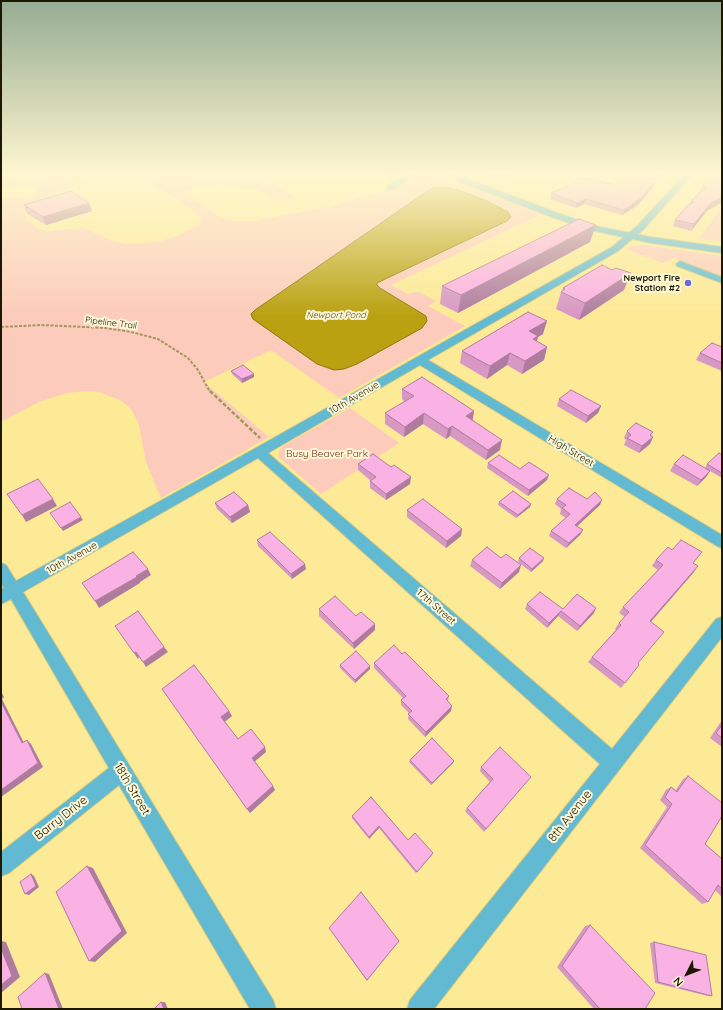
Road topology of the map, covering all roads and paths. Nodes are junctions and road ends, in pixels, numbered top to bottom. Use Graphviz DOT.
graph roads {
  1 [pos="576,222"];
  2 [pos="645,222"];
  3 [pos="631,237"];
  4 [pos="722,250"];
  5 [pos="680,264"];
  6 [pos="722,280"];
  7 [pos="1,327"];
  8 [pos="420,360"];
  9 [pos="264,449"];
  10 [pos="722,542"];
  11 [pos="1,569"];
  12 [pos="8,594"];
  13 [pos="722,624"];
  14 [pos="613,762"];
  15 [pos="122,772"];
  16 [pos="1,864"];
  17 [pos="264,1009"];
  18 [pos="419,1009"];
  1 -- 3 [label="street"];
  2 -- 3 [label="street, 10th Avenue"];
  3 -- 4 [label="street"];
  3 -- 8 [label="street, 10th Avenue"];
  5 -- 6 [label="street"];
  7 -- 9 [label="path, Pipeline Trail"];
  8 -- 9 [label="street, 10th Avenue"];
  8 -- 10 [label="street, High Street"];
  9 -- 12 [label="street, 10th Avenue"];
  9 -- 14 [label="street, 17th Street"];
  11 -- 12 [label="street, 18th Street"];
  12 -- 15 [label="street, 18th Street"];
  13 -- 14 [label="street, 8th Avenue"];
  14 -- 18 [label="street, 8th Avenue"];
  15 -- 16 [label="street, Barry Drive"];
  15 -- 17 [label="street, 18th Street"];
}
